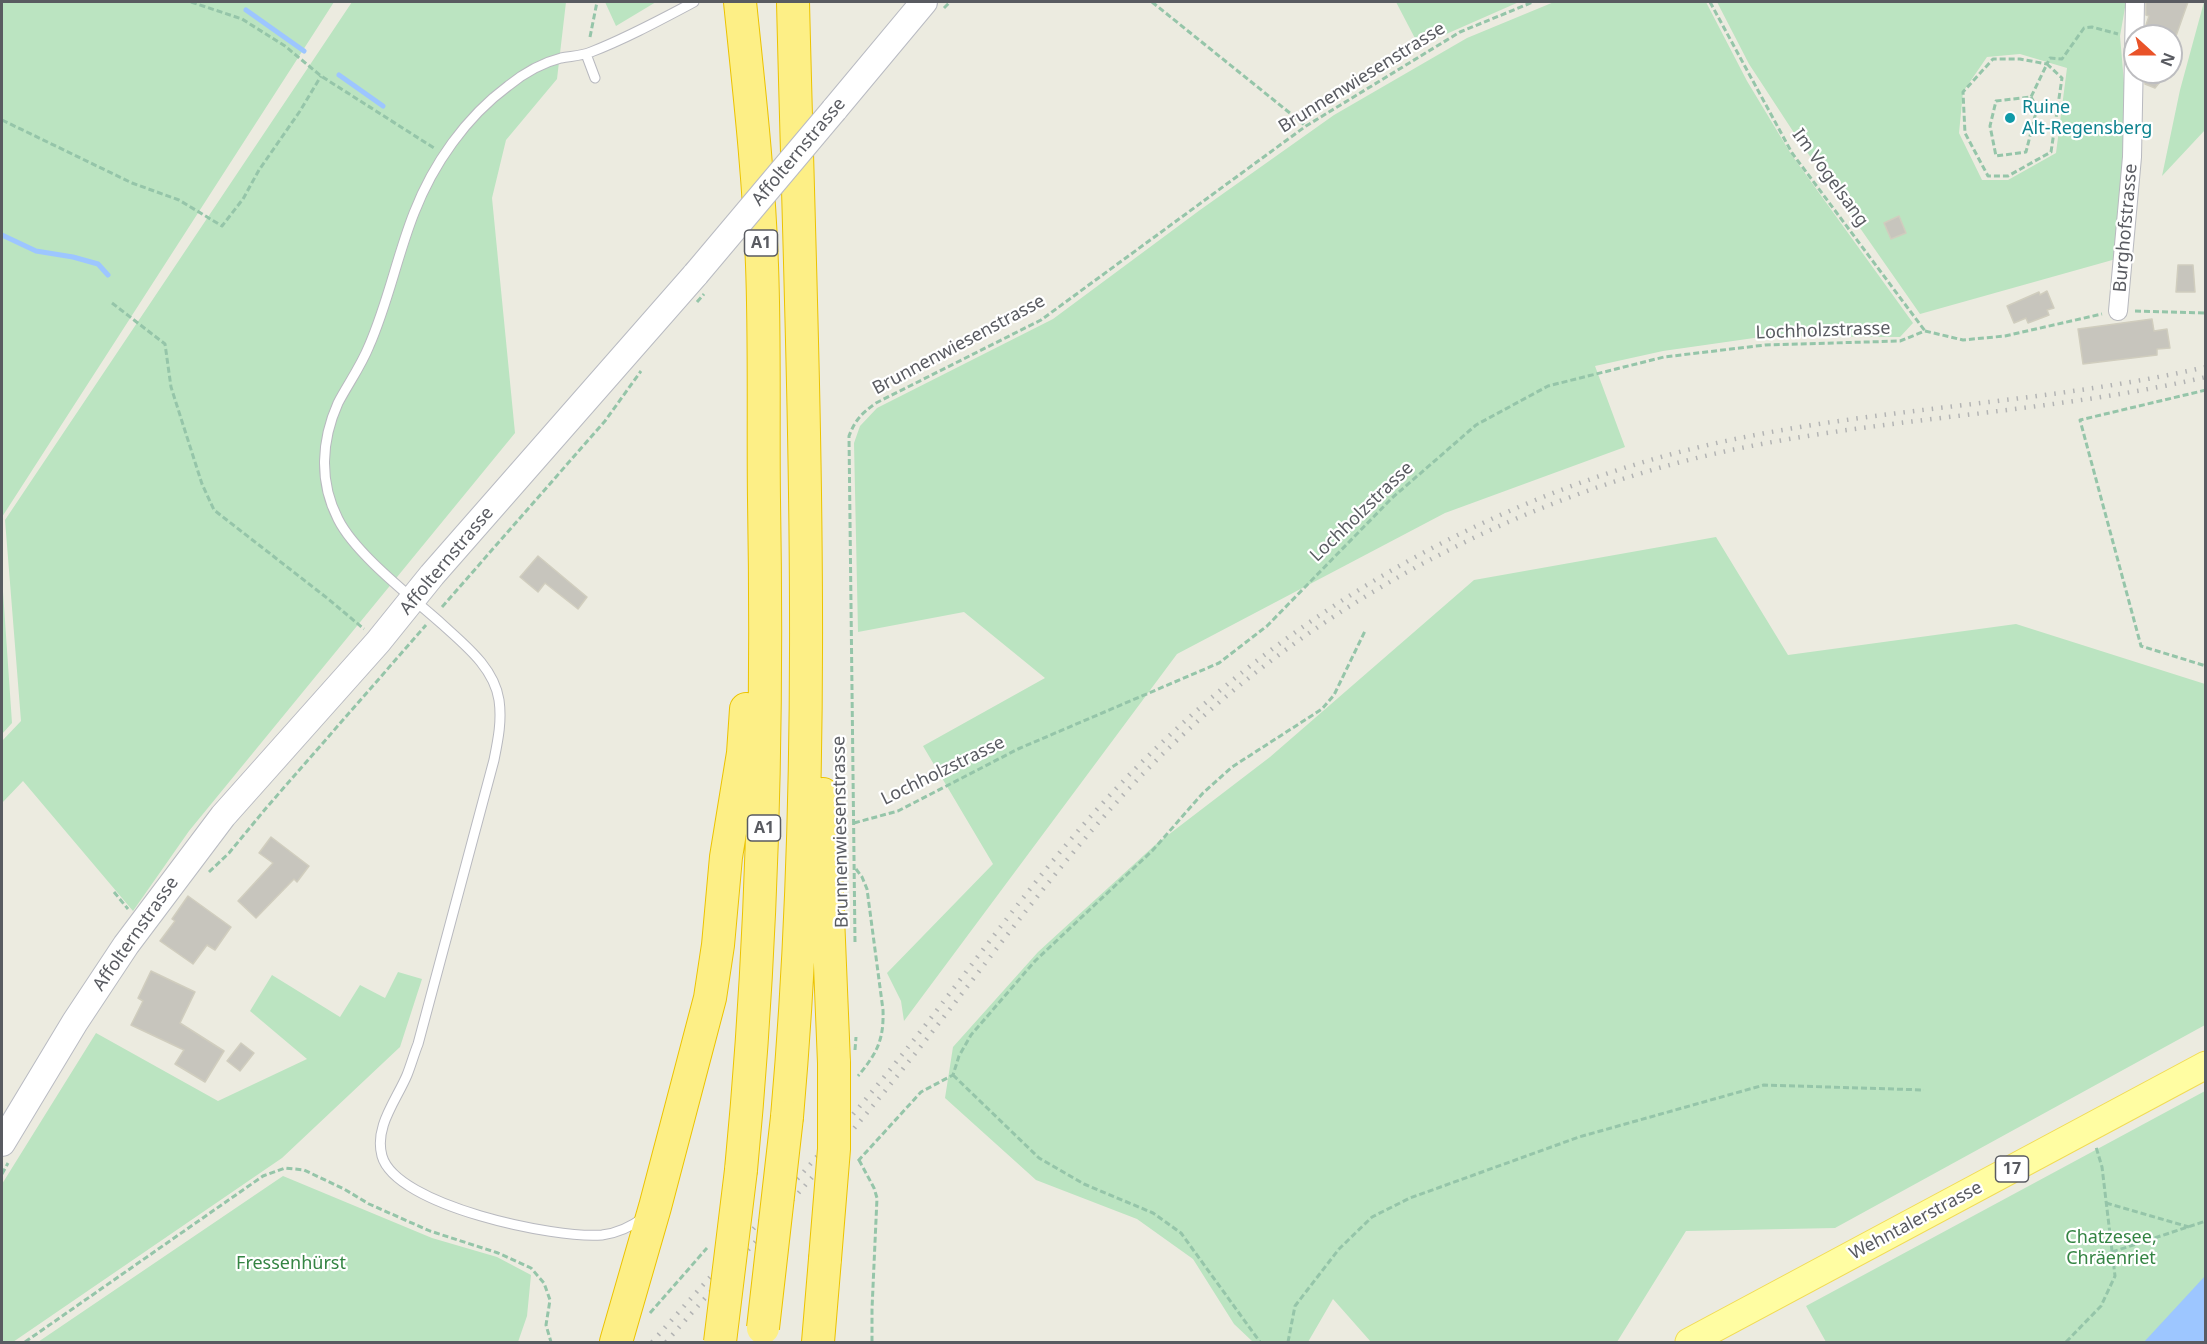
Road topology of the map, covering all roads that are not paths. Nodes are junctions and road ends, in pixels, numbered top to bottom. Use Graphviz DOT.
graph roads {
  1 [pos="694,2"];
  2 [pos="740,2"];
  3 [pos="793,2"];
  4 [pos="924,2"];
  5 [pos="2135,2"];
  6 [pos="586,54"];
  7 [pos="595,78"];
  8 [pos="2118,311"];
  9 [pos="764,484"];
  10 [pos="414,600"];
  11 [pos="806,693"];
  12 [pos="2205,1065"];
  13 [pos="8,1148"];
  14 [pos="655,1207"];
  15 [pos="762,1335"];
  16 [pos="616,1342"];
  17 [pos="720,1342"];
  18 [pos="818,1342"];
  19 [pos="1689,1342"];
  1 -- 6 [label="lane"];
  2 -- 9 [label="highway, A1"];
  3 -- 11 [label="highway, A1"];
  4 -- 10 [label="street, Affolternstrasse, bridge"];
  5 -- 8 [label="street, Burghofstrasse"];
  6 -- 7 [label="lane"];
  6 -- 10 [label="lane"];
  9 -- 14 [label="highway"];
  9 -- 17 [label="highway, A1, bridge"];
  10 -- 13 [label="street, Affolternstrasse"];
  10 -- 14 [label="lane"];
  11 -- 15 [label="highway, A1, bridge"];
  11 -- 18 [label="highway, bridge"];
  12 -- 19 [label="main road, Wehntalerstrasse / 17"];
  14 -- 16 [label="highway"];
}
